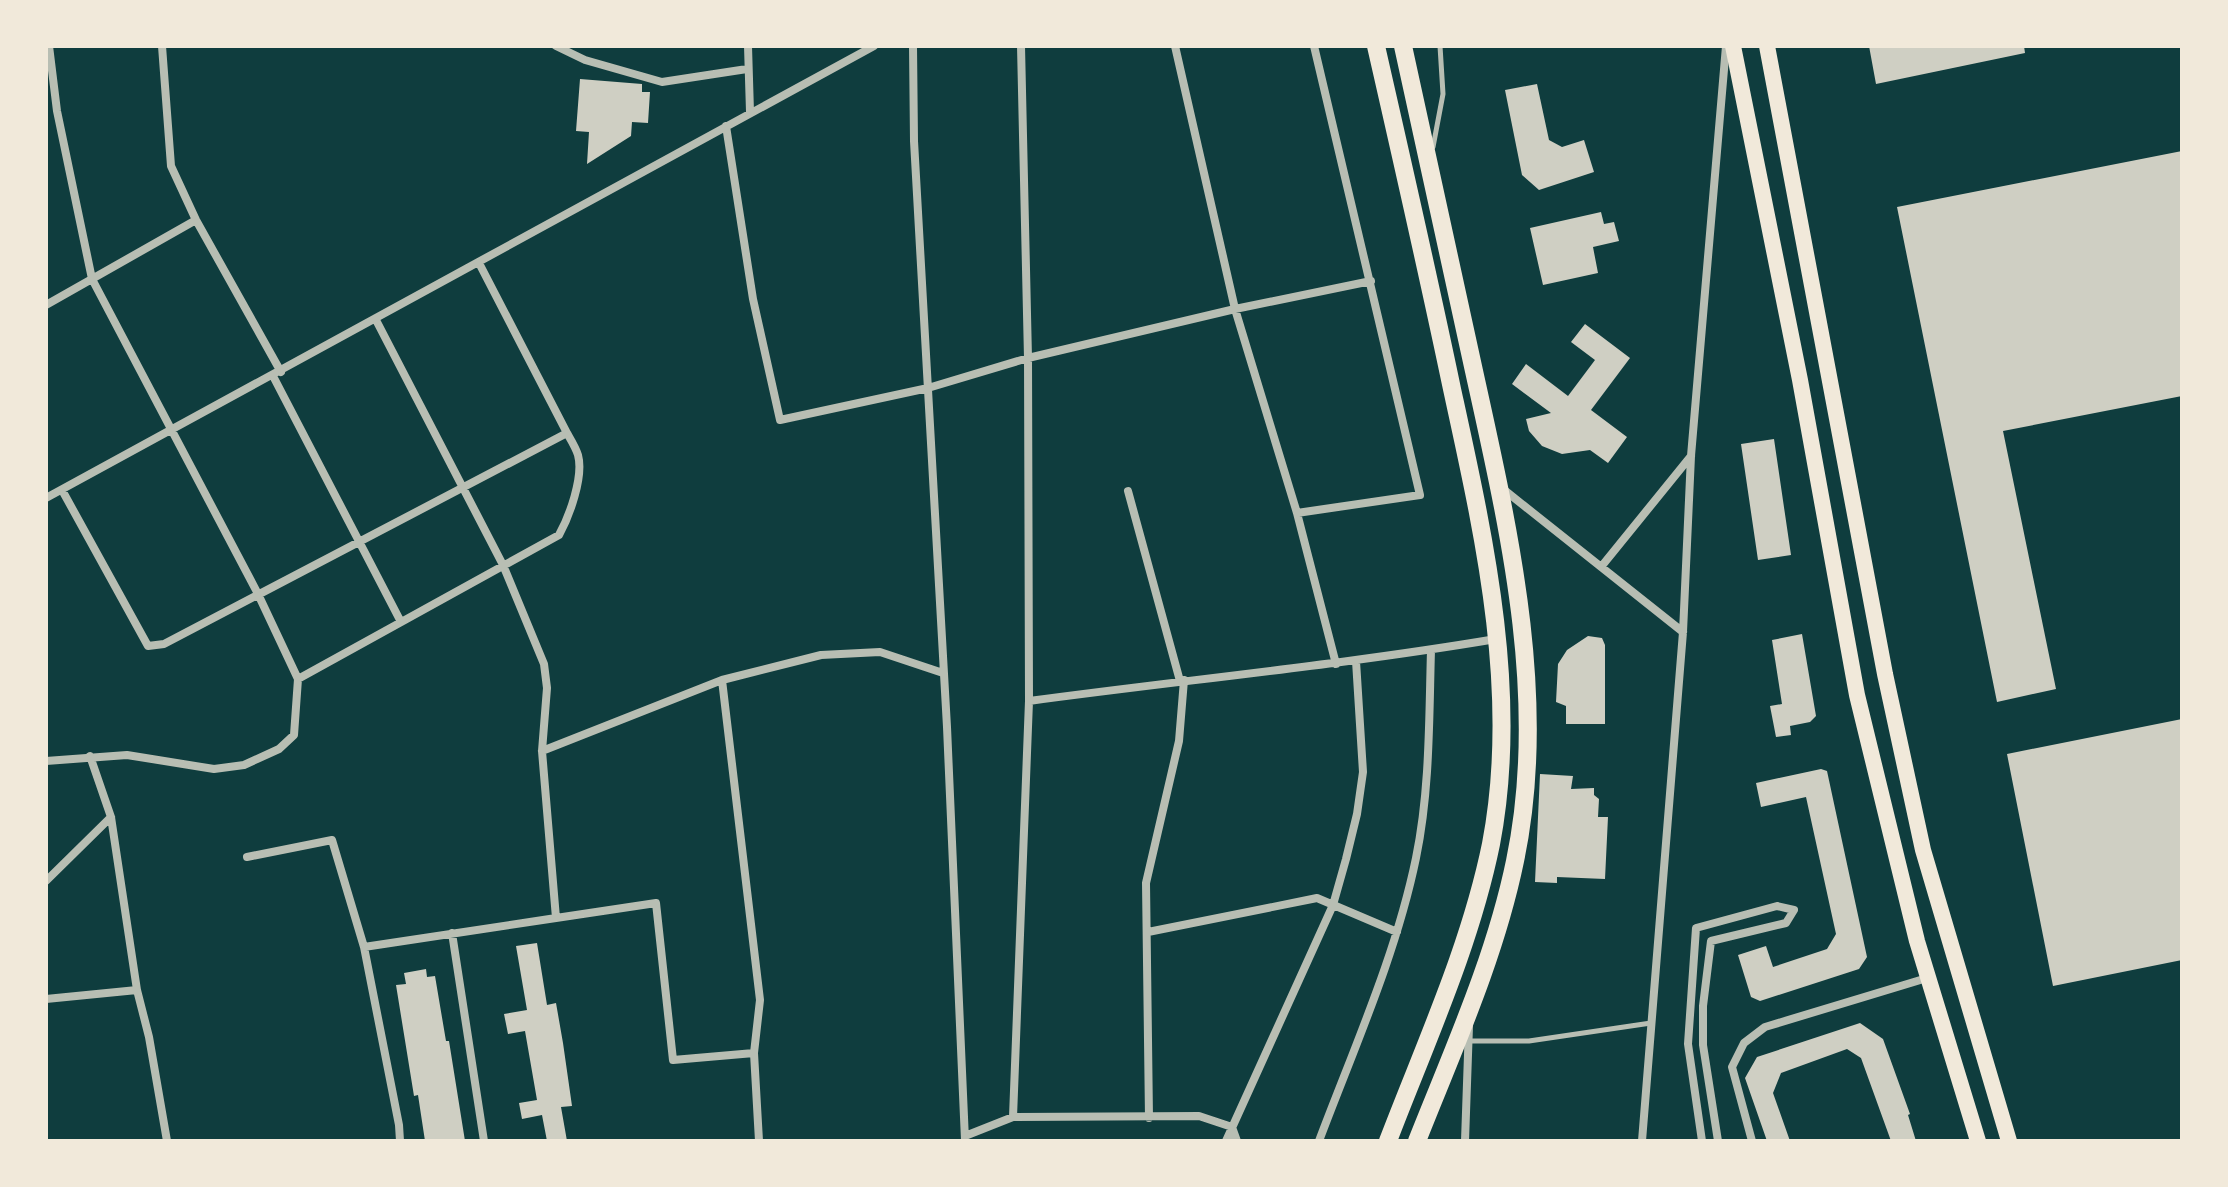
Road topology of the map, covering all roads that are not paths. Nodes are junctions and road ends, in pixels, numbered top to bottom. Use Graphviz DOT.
graph roads {
  1 [pos="49,46"];
  2 [pos="162,46"];
  3 [pos="556,46"];
  4 [pos="748,46"];
  5 [pos="874,46"];
  6 [pos="913,46"];
  7 [pos="1021,46"];
  8 [pos="1175,46"];
  9 [pos="1314,46"];
  10 [pos="1376,46"];
  11 [pos="1403,46"];
  12 [pos="1440,46"];
  13 [pos="1726,46"];
  14 [pos="1733,46"];
  15 [pos="1767,46"];
  16 [pos="747,69"];
  17 [pos="46,111"];
  18 [pos="57,111"];
  19 [pos="750,112"];
  20 [pos="726,126"];
  21 [pos="1430,164"];
  22 [pos="196,220"];
  23 [pos="479,263"];
  24 [pos="92,279"];
  25 [pos="1371,281"];
  26 [pos="46,305"];
  27 [pos="1235,309"];
  28 [pos="376,320"];
  29 [pos="1028,358"];
  30 [pos="277,374"];
  31 [pos="928,388"];
  32 [pos="173,431"];
  33 [pos="567,433"];
  34 [pos="1691,456"];
  35 [pos="1500,486"];
  36 [pos="464,487"];
  37 [pos="62,490"];
  38 [pos="1128,491"];
  39 [pos="46,498"];
  40 [pos="1297,513"];
  41 [pos="361,541"];
  42 [pos="503,565"];
  43 [pos="1601,567"];
  44 [pos="258,594"];
  45 [pos="401,622"];
  46 [pos="1683,632"];
  47 [pos="1497,639"];
  48 [pos="1431,650"];
  49 [pos="1356,661"];
  50 [pos="1336,664"];
  51 [pos="943,673"];
  52 [pos="298,679"];
  53 [pos="722,680"];
  54 [pos="1182,680"];
  55 [pos="1029,701"];
  56 [pos="542,751"];
  57 [pos="90,756"];
  58 [pos="46,761"];
  59 [pos="111,817"];
  60 [pos="247,857"];
  61 [pos="46,881"];
  62 [pos="1333,905"];
  63 [pos="556,918"];
  64 [pos="1148,932"];
  65 [pos="1397,932"];
  66 [pos="452,933"];
  67 [pos="364,947"];
  68 [pos="1927,978"];
  69 [pos="137,990"];
  70 [pos="46,999"];
  71 [pos="1470,1005"];
  72 [pos="1651,1023"];
  73 [pos="1468,1041"];
  74 [pos="754,1053"];
  75 [pos="1013,1117"];
  76 [pos="1149,1118"];
  77 [pos="1232,1127"];
  78 [pos="965,1139"];
  79 [pos="167,1141"];
  80 [pos="400,1141"];
  81 [pos="484,1141"];
  82 [pos="759,1141"];
  83 [pos="1226,1141"];
  84 [pos="1237,1141"];
  85 [pos="1319,1141"];
  86 [pos="1388,1141"];
  87 [pos="1417,1141"];
  88 [pos="1465,1141"];
  89 [pos="1642,1141"];
  90 [pos="1702,1141"];
  91 [pos="1718,1141"];
  92 [pos="1752,1141"];
  93 [pos="1978,1141"];
  94 [pos="2009,1141"];
  1 -- 18 [label="street"];
  2 -- 22 [label="street"];
  3 -- 16 [label="street"];
  4 -- 16 [label="street"];
  5 -- 19 [label="street"];
  6 -- 31 [label="street"];
  7 -- 29 [label="street"];
  8 -- 27 [label="street"];
  9 -- 25 [label="street"];
  10 -- 47 [label="highway"];
  11 -- 21 [label="highway"];
  12 -- 21 [label="lane"];
  13 -- 34 [label="street"];
  14 -- 68 [label="main road"];
  15 -- 94 [label="main road"];
  16 -- 19 [label="street"];
  17 -- 18 [label="street"];
  18 -- 24 [label="street"];
  19 -- 20 [label="street"];
  20 -- 23 [label="street"];
  20 -- 31 [label="street"];
  21 -- 35 [label="highway"];
  22 -- 24 [label="street"];
  22 -- 30 [label="street"];
  23 -- 28 [label="street"];
  23 -- 33 [label="street"];
  24 -- 26 [label="street"];
  24 -- 32 [label="street"];
  25 -- 27 [label="street"];
  25 -- 40 [label="street"];
  27 -- 29 [label="street"];
  27 -- 40 [label="street"];
  28 -- 30 [label="street"];
  28 -- 36 [label="street"];
  29 -- 31 [label="street"];
  29 -- 55 [label="street"];
  30 -- 32 [label="street"];
  30 -- 41 [label="street"];
  31 -- 51 [label="street"];
  32 -- 37 [label="street"];
  32 -- 44 [label="street"];
  33 -- 36 [label="street"];
  33 -- 42 [label="street"];
  34 -- 43 [label="street"];
  34 -- 46 [label="street"];
  35 -- 43 [label="street"];
  35 -- 71 [label="highway"];
  36 -- 41 [label="street"];
  36 -- 42 [label="street"];
  37 -- 39 [label="street"];
  37 -- 44 [label="street"];
  38 -- 54 [label="street"];
  40 -- 50 [label="street"];
  41 -- 44 [label="street"];
  41 -- 45 [label="street"];
  42 -- 45 [label="street"];
  42 -- 56 [label="street"];
  43 -- 46 [label="street"];
  44 -- 52 [label="street"];
  45 -- 52 [label="street"];
  46 -- 72 [label="street"];
  47 -- 48 [label="street"];
  47 -- 86 [label="highway"];
  48 -- 49 [label="street"];
  48 -- 65 [label="street"];
  49 -- 50 [label="street"];
  49 -- 62 [label="street"];
  50 -- 54 [label="street"];
  51 -- 53 [label="street"];
  51 -- 78 [label="street"];
  52 -- 57 [label="street"];
  53 -- 56 [label="street"];
  53 -- 74 [label="street"];
  54 -- 55 [label="street"];
  54 -- 64 [label="street"];
  55 -- 75 [label="street"];
  56 -- 63 [label="street"];
  57 -- 58 [label="street"];
  57 -- 59 [label="street"];
  59 -- 61 [label="street"];
  59 -- 69 [label="street"];
  60 -- 67 [label="street"];
  62 -- 64 [label="street"];
  62 -- 65 [label="street"];
  62 -- 77 [label="street"];
  63 -- 66 [label="street"];
  63 -- 74 [label="street"];
  64 -- 76 [label="street"];
  65 -- 85 [label="street"];
  66 -- 67 [label="street"];
  66 -- 81 [label="street"];
  67 -- 80 [label="street"];
  68 -- 92 [label="street"];
  68 -- 93 [label="main road"];
  69 -- 70 [label="street"];
  69 -- 79 [label="street"];
  71 -- 73 [label="street"];
  71 -- 87 [label="highway"];
  72 -- 73 [label="lane"];
  72 -- 89 [label="street"];
  73 -- 88 [label="street"];
  74 -- 82 [label="street"];
  75 -- 76 [label="street"];
  75 -- 78 [label="street"];
  76 -- 77 [label="street"];
  77 -- 83 [label="street"];
  77 -- 84 [label="street"];
  90 -- 91 [label="street"];
}
